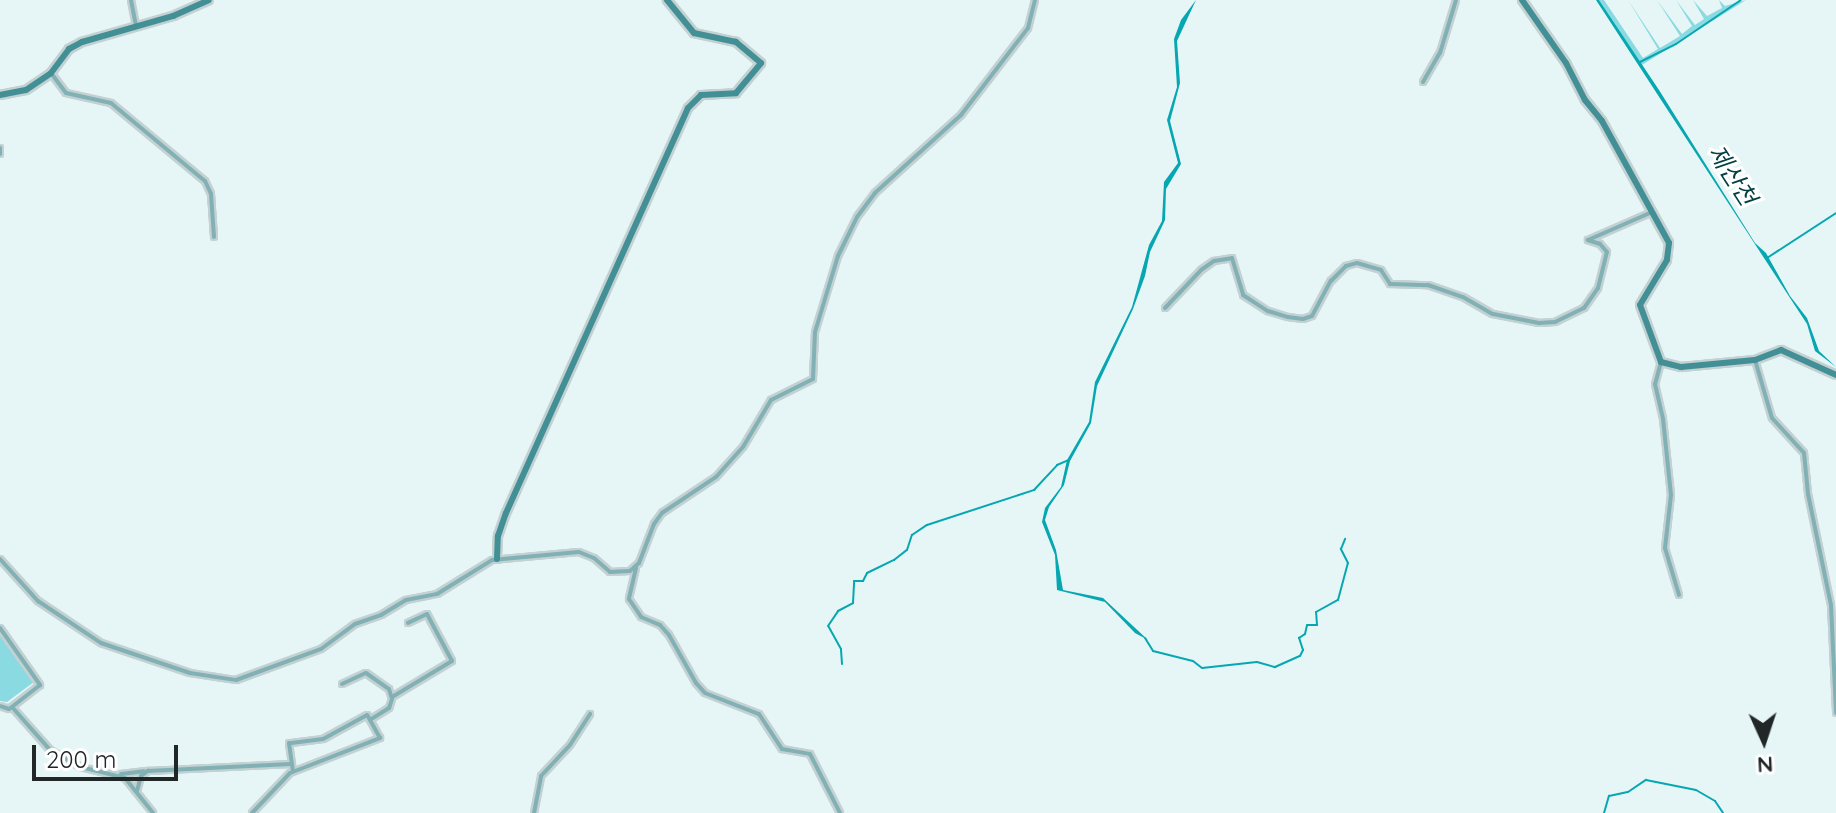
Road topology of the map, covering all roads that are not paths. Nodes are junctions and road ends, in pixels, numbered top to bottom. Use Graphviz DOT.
graph roads {
  1 [pos="131,0"];
  2 [pos="209,0"];
  3 [pos="667,0"];
  4 [pos="1035,0"];
  5 [pos="1456,0"];
  6 [pos="1522,0"];
  7 [pos="136,26"];
  8 [pos="51,73"];
  9 [pos="1423,82"];
  10 [pos="0,95"];
  11 [pos="1652,212"];
  12 [pos="214,237"];
  13 [pos="1165,308"];
  14 [pos="1755,360"];
  15 [pos="1661,362"];
  16 [pos="1836,375"];
  17 [pos="0,559"];
  18 [pos="497,559"];
  19 [pos="637,566"];
  20 [pos="1679,595"];
  21 [pos="408,623"];
  22 [pos="0,628"];
  23 [pos="342,684"];
  24 [pos="392,697"];
  25 [pos="0,706"];
  26 [pos="12,707"];
  27 [pos="1836,713"];
  28 [pos="590,714"];
  29 [pos="370,720"];
  30 [pos="292,764"];
  31 [pos="148,771"];
  32 [pos="293,771"];
  33 [pos="114,775"];
  34 [pos="138,793"];
  35 [pos="151,812"];
  36 [pos="252,813"];
  37 [pos="534,813"];
  38 [pos="840,813"];
  1 -- 7 [label="street"];
  2 -- 7 [label="street"];
  3 -- 18 [label="street"];
  4 -- 19 [label="street"];
  5 -- 9 [label="street"];
  6 -- 11 [label="street"];
  7 -- 8 [label="street"];
  8 -- 10 [label="street"];
  8 -- 12 [label="street"];
  11 -- 13 [label="street"];
  11 -- 15 [label="street"];
  14 -- 15 [label="street"];
  14 -- 16 [label="street"];
  14 -- 27 [label="street"];
  15 -- 20 [label="street"];
  17 -- 18 [label="street"];
  18 -- 19 [label="street"];
  19 -- 38 [label="street"];
  21 -- 24 [label="street"];
  22 -- 26 [label="street"];
  23 -- 24 [label="street"];
  24 -- 29 [label="street"];
  25 -- 26 [label="street"];
  26 -- 33 [label="street"];
  28 -- 37 [label="street"];
  29 -- 30 [label="street"];
  29 -- 32 [label="street"];
  30 -- 31 [label="street"];
  30 -- 32 [label="street"];
  31 -- 33 [label="street"];
  31 -- 34 [label="street"];
  32 -- 36 [label="street"];
  33 -- 34 [label="street"];
  34 -- 35 [label="street"];
}
